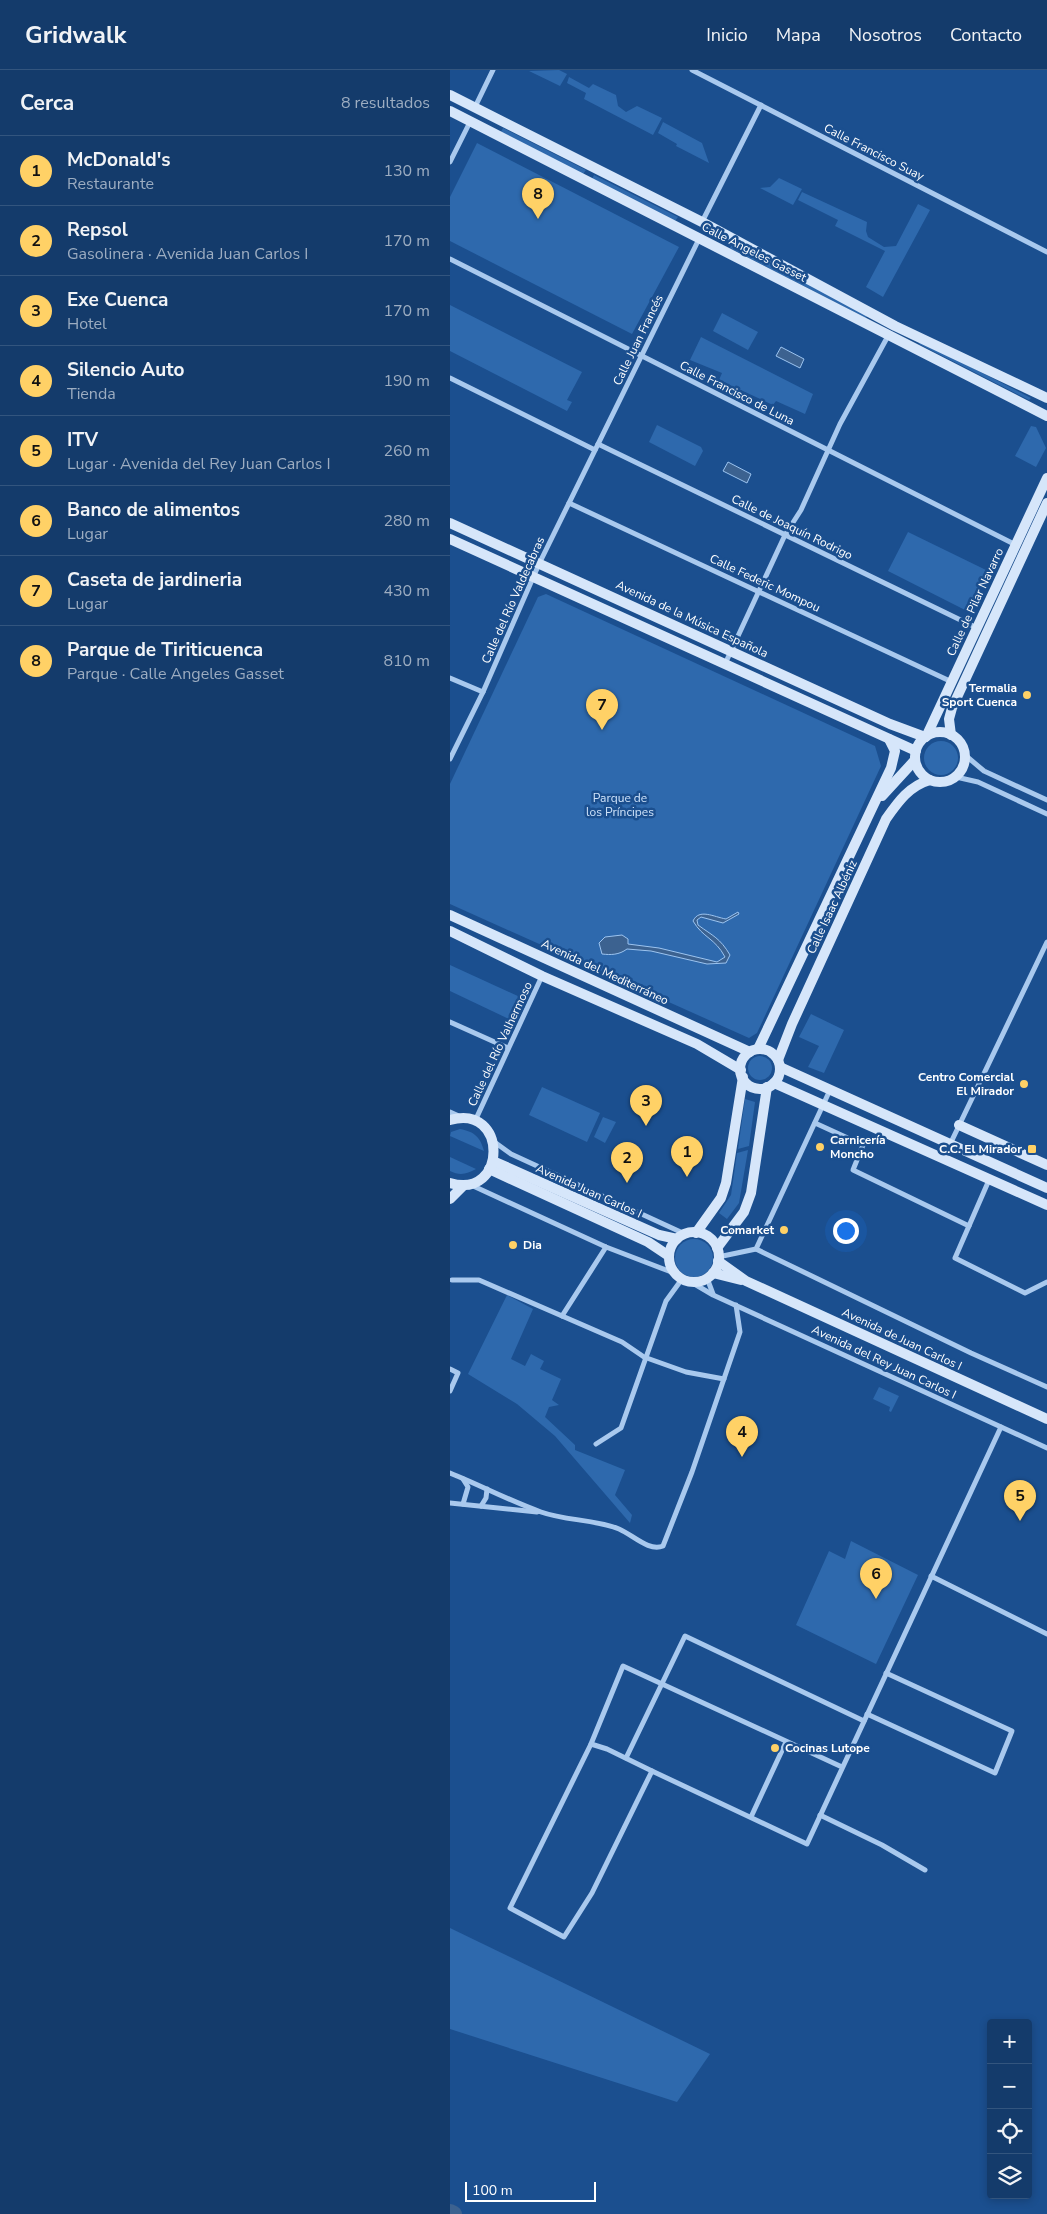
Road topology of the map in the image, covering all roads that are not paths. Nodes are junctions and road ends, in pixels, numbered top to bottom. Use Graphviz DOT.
graph roads {
  1 [pos="493,70"];
  2 [pos="692,70"];
  3 [pos="450,95"];
  4 [pos="761,105"];
  5 [pos="475,107"];
  6 [pos="450,110"];
  7 [pos="471,120"];
  8 [pos="450,162"];
  9 [pos="702,222"];
  10 [pos="699,239"];
  11 [pos="1047,252"];
  12 [pos="450,259"];
  13 [pos="888,336"];
  14 [pos="642,356"];
  15 [pos="450,378"];
  16 [pos="1047,398"];
  17 [pos="1047,416"];
  18 [pos="598,444"];
  19 [pos="595,450"];
  20 [pos="830,451"];
  21 [pos="1047,478"];
  22 [pos="569,503"];
  23 [pos="1047,503"];
  24 [pos="450,523"];
  25 [pos="785,535"];
  26 [pos="450,539"];
  27 [pos="1016,545"];
  28 [pos="539,564"];
  29 [pos="533,578"];
  30 [pos="759,591"];
  31 [pos="977,628"];
  32 [pos="732,652"];
  33 [pos="725,666"];
  34 [pos="450,678"];
  35 [pos="952,682"];
  36 [pos="483,692"];
  37 [pos="951,735"];
  38 [pos="925,737"];
  39 [pos="890,739"];
  40 [pos="450,743"];
  41 [pos="456,746"];
  42 [pos="965,755"];
  43 [pos="915,756"];
  44 [pos="450,759"];
  45 [pos="956,777"];
  46 [pos="930,780"];
  47 [pos="1047,800"];
  48 [pos="875,803"];
  49 [pos="1047,814"];
  50 [pos="450,915"];
  51 [pos="450,931"];
  52 [pos="1047,942"];
  53 [pos="542,976"];
  54 [pos="450,1022"];
  55 [pos="508,1048"];
  56 [pos="754,1051"];
  57 [pos="779,1064"];
  58 [pos="742,1074"];
  59 [pos="770,1085"];
  60 [pos="830,1090"];
  61 [pos="823,1105"];
  62 [pos="450,1112"];
  63 [pos="464,1118"];
  64 [pos="450,1120"];
  65 [pos="475,1121"];
  66 [pos="815,1123"];
  67 [pos="959,1125"];
  68 [pos="493,1141"];
  69 [pos="950,1145"];
  70 [pos="943,1159"];
  71 [pos="491,1165"];
  72 [pos="1047,1165"];
  73 [pos="989,1180"];
  74 [pos="450,1183"];
  75 [pos="466,1184"];
  76 [pos="1047,1188"];
  77 [pos="450,1199"];
  78 [pos="1047,1206"];
  79 [pos="969,1226"];
  80 [pos="696,1233"];
  81 [pos="681,1237"];
  82 [pos="606,1248"];
  83 [pos="756,1249"];
  84 [pos="669,1256"];
  85 [pos="718,1256"];
  86 [pos="710,1276"];
  87 [pos="683,1278"];
  88 [pos="452,1280"];
  89 [pos="746,1281"];
  90 [pos="1047,1282"];
  91 [pos="713,1294"];
  92 [pos="736,1305"];
  93 [pos="562,1316"];
  94 [pos="644,1357"];
  95 [pos="450,1369"];
  96 [pos="724,1379"];
  97 [pos="1047,1387"];
  98 [pos="450,1391"];
  99 [pos="1047,1419"];
  100 [pos="1001,1427"];
  101 [pos="596,1444"];
  102 [pos="1047,1448"];
  103 [pos="450,1473"];
  104 [pos="463,1478"];
  105 [pos="487,1489"];
  106 [pos="450,1503"];
  107 [pos="463,1504"];
  108 [pos="481,1506"];
  109 [pos="542,1513"];
  110 [pos="931,1576"];
  111 [pos="1047,1634"];
  112 [pos="886,1673"];
  113 [pos="660,1684"];
  114 [pos="867,1714"];
  115 [pos="864,1721"];
  116 [pos="786,1742"];
  117 [pos="591,1744"];
  118 [pos="626,1758"];
  119 [pos="842,1767"];
  120 [pos="652,1771"];
  121 [pos="820,1815"];
  122 [pos="751,1817"];
  123 [pos="925,1870"];
  1 -- 5 [label="street"];
  2 -- 4 [label="street, Calle Francisco Suay"];
  3 -- 5 [label="street, Calle Angeles Gasset"];
  4 -- 9 [label="street"];
  4 -- 11 [label="street, Calle Francisco Suay"];
  5 -- 9 [label="street, Calle Angeles Gasset"];
  6 -- 7 [label="street, Calle Angeles Gasset"];
  7 -- 8 [label="street"];
  7 -- 10 [label="street, Calle Angeles Gasset"];
  9 -- 16 [label="street, Calle Angeles Gasset"];
  10 -- 13 [label="street, Calle Angeles Gasset"];
  10 -- 14 [label="street, Calle Juan Francés"];
  12 -- 14 [label="street, Calle Francisco de Luna"];
  13 -- 17 [label="street, Calle Angeles Gasset"];
  13 -- 20 [label="street"];
  14 -- 18 [label="street, Calle Juan Francés"];
  14 -- 20 [label="street, Calle Francisco de Luna"];
  15 -- 19 [label="street"];
  18 -- 19 [label="street, Calle Juan Francés"];
  18 -- 25 [label="street, Calle de Joaquín Rodrigo"];
  19 -- 22 [label="street, Calle del Río Valdecabras"];
  20 -- 25 [label="street"];
  20 -- 27 [label="street, Calle Francisco de Luna"];
  21 -- 27 [label="street, Calle de Pilar Navarro"];
  22 -- 28 [label="street, Calle del Río Valdecabras"];
  22 -- 30 [label="street, Calle Federic Mompou"];
  23 -- 37 [label="street, Calle de Pilar Navarro"];
  24 -- 28 [label="street, Avenida de la Música Española"];
  25 -- 30 [label="street"];
  25 -- 31 [label="street, Calle de Joaquín Rodrigo"];
  26 -- 29 [label="street"];
  27 -- 31 [label="street, Calle de Pilar Navarro"];
  28 -- 29 [label="street, Calle del Río Valdecabras"];
  28 -- 32 [label="street, Avenida de la Música Española"];
  29 -- 33 [label="street"];
  29 -- 36 [label="street, Calle del Río Valdecabras"];
  30 -- 32 [label="street"];
  30 -- 35 [label="street, Calle Federic Mompou"];
  31 -- 35 [label="street, Calle de Pilar Navarro"];
  32 -- 33 [label="street"];
  32 -- 38 [label="street, Avenida de la Música Española"];
  33 -- 39 [label="street"];
  34 -- 36 [label="street"];
  35 -- 38 [label="street, Calle de Pilar Navarro"];
  36 -- 41 [label="street, Calle del Río Valdecabras"];
  37 -- 38 [label="street"];
  37 -- 42 [label="street"];
  38 -- 43 [label="street"];
  39 -- 43 [label="street"];
  39 -- 48 [label="street, Calle Isaac Albéniz"];
  40 -- 41 [label="street"];
  41 -- 44 [label="street, Calle del Río Valdecabras"];
  42 -- 45 [label="street"];
  42 -- 47 [label="street"];
  43 -- 46 [label="street"];
  43 -- 48 [label="street, Calle Isaac Albéniz"];
  45 -- 46 [label="street"];
  45 -- 49 [label="street"];
  46 -- 57 [label="street, Calle Isaac Albéniz"];
  48 -- 56 [label="street, Calle Isaac Albéniz"];
  50 -- 56 [label="street, Avenida del Mediterráneo"];
  51 -- 53 [label="street"];
  52 -- 67 [label="street"];
  53 -- 55 [label="street, Calle del Río Valhermoso"];
  53 -- 58 [label="street"];
  54 -- 55 [label="street"];
  55 -- 65 [label="street, Calle del Río Valhermoso"];
  56 -- 57 [label="street"];
  56 -- 58 [label="street"];
  57 -- 59 [label="street"];
  57 -- 60 [label="street"];
  58 -- 59 [label="street"];
  58 -- 80 [label="street"];
  59 -- 61 [label="street"];
  59 -- 85 [label="street"];
  60 -- 61 [label="street"];
  60 -- 69 [label="street"];
  61 -- 66 [label="street"];
  61 -- 70 [label="street"];
  62 -- 63 [label="street"];
  63 -- 64 [label="street"];
  63 -- 65 [label="street"];
  65 -- 68 [label="street"];
  66 -- 79 [label="street"];
  66 -- 83 [label="street"];
  67 -- 69 [label="street"];
  67 -- 72 [label="street"];
  68 -- 71 [label="street"];
  68 -- 81 [label="street"];
  69 -- 70 [label="street"];
  69 -- 76 [label="street"];
  70 -- 73 [label="street"];
  71 -- 75 [label="street"];
  71 -- 81 [label="street, Avenida Juan Carlos I"];
  71 -- 84 [label="street, Avenida Juan Carlos I"];
  73 -- 78 [label="street"];
  73 -- 79 [label="street"];
  74 -- 75 [label="street"];
  75 -- 77 [label="street"];
  75 -- 82 [label="street, Avenida del Rey Juan Carlos I"];
  79 -- 90 [label="street"];
  80 -- 81 [label="street"];
  80 -- 85 [label="street"];
  81 -- 84 [label="street"];
  82 -- 87 [label="street, Avenida del Rey Juan Carlos I"];
  82 -- 93 [label="street"];
  83 -- 85 [label="street"];
  83 -- 97 [label="street"];
  84 -- 87 [label="street"];
  85 -- 86 [label="street"];
  85 -- 89 [label="street"];
  86 -- 87 [label="street"];
  86 -- 89 [label="street"];
  86 -- 91 [label="street"];
  87 -- 91 [label="street, Avenida del Rey Juan Carlos I"];
  87 -- 94 [label="street"];
  88 -- 93 [label="street"];
  89 -- 99 [label="street, Avenida de Juan Carlos I"];
  91 -- 92 [label="street, Avenida del Rey Juan Carlos I"];
  92 -- 96 [label="street"];
  92 -- 100 [label="street, Avenida del Rey Juan Carlos I"];
  93 -- 94 [label="street"];
  94 -- 96 [label="street"];
  94 -- 101 [label="street"];
  95 -- 98 [label="street"];
  96 -- 109 [label="street"];
  100 -- 102 [label="street, Avenida del Rey Juan Carlos I"];
  100 -- 110 [label="street"];
  103 -- 104 [label="street"];
  104 -- 105 [label="street"];
  104 -- 107 [label="street"];
  105 -- 108 [label="street"];
  105 -- 109 [label="street"];
  106 -- 107 [label="street"];
  107 -- 108 [label="street"];
  108 -- 109 [label="street"];
  110 -- 111 [label="street"];
  110 -- 112 [label="street"];
  112 -- 114 [label="street"];
  112 -- 114 [label="street"];
  113 -- 115 [label="street"];
  113 -- 116 [label="street"];
  113 -- 117 [label="street"];
  113 -- 118 [label="street"];
  114 -- 115 [label="street"];
  115 -- 119 [label="street"];
  116 -- 119 [label="street"];
  116 -- 122 [label="street"];
  117 -- 118 [label="street"];
  117 -- 120 [label="street"];
  118 -- 120 [label="street"];
  119 -- 121 [label="street"];
  120 -- 122 [label="street"];
  121 -- 122 [label="street"];
  121 -- 123 [label="street"];
}
